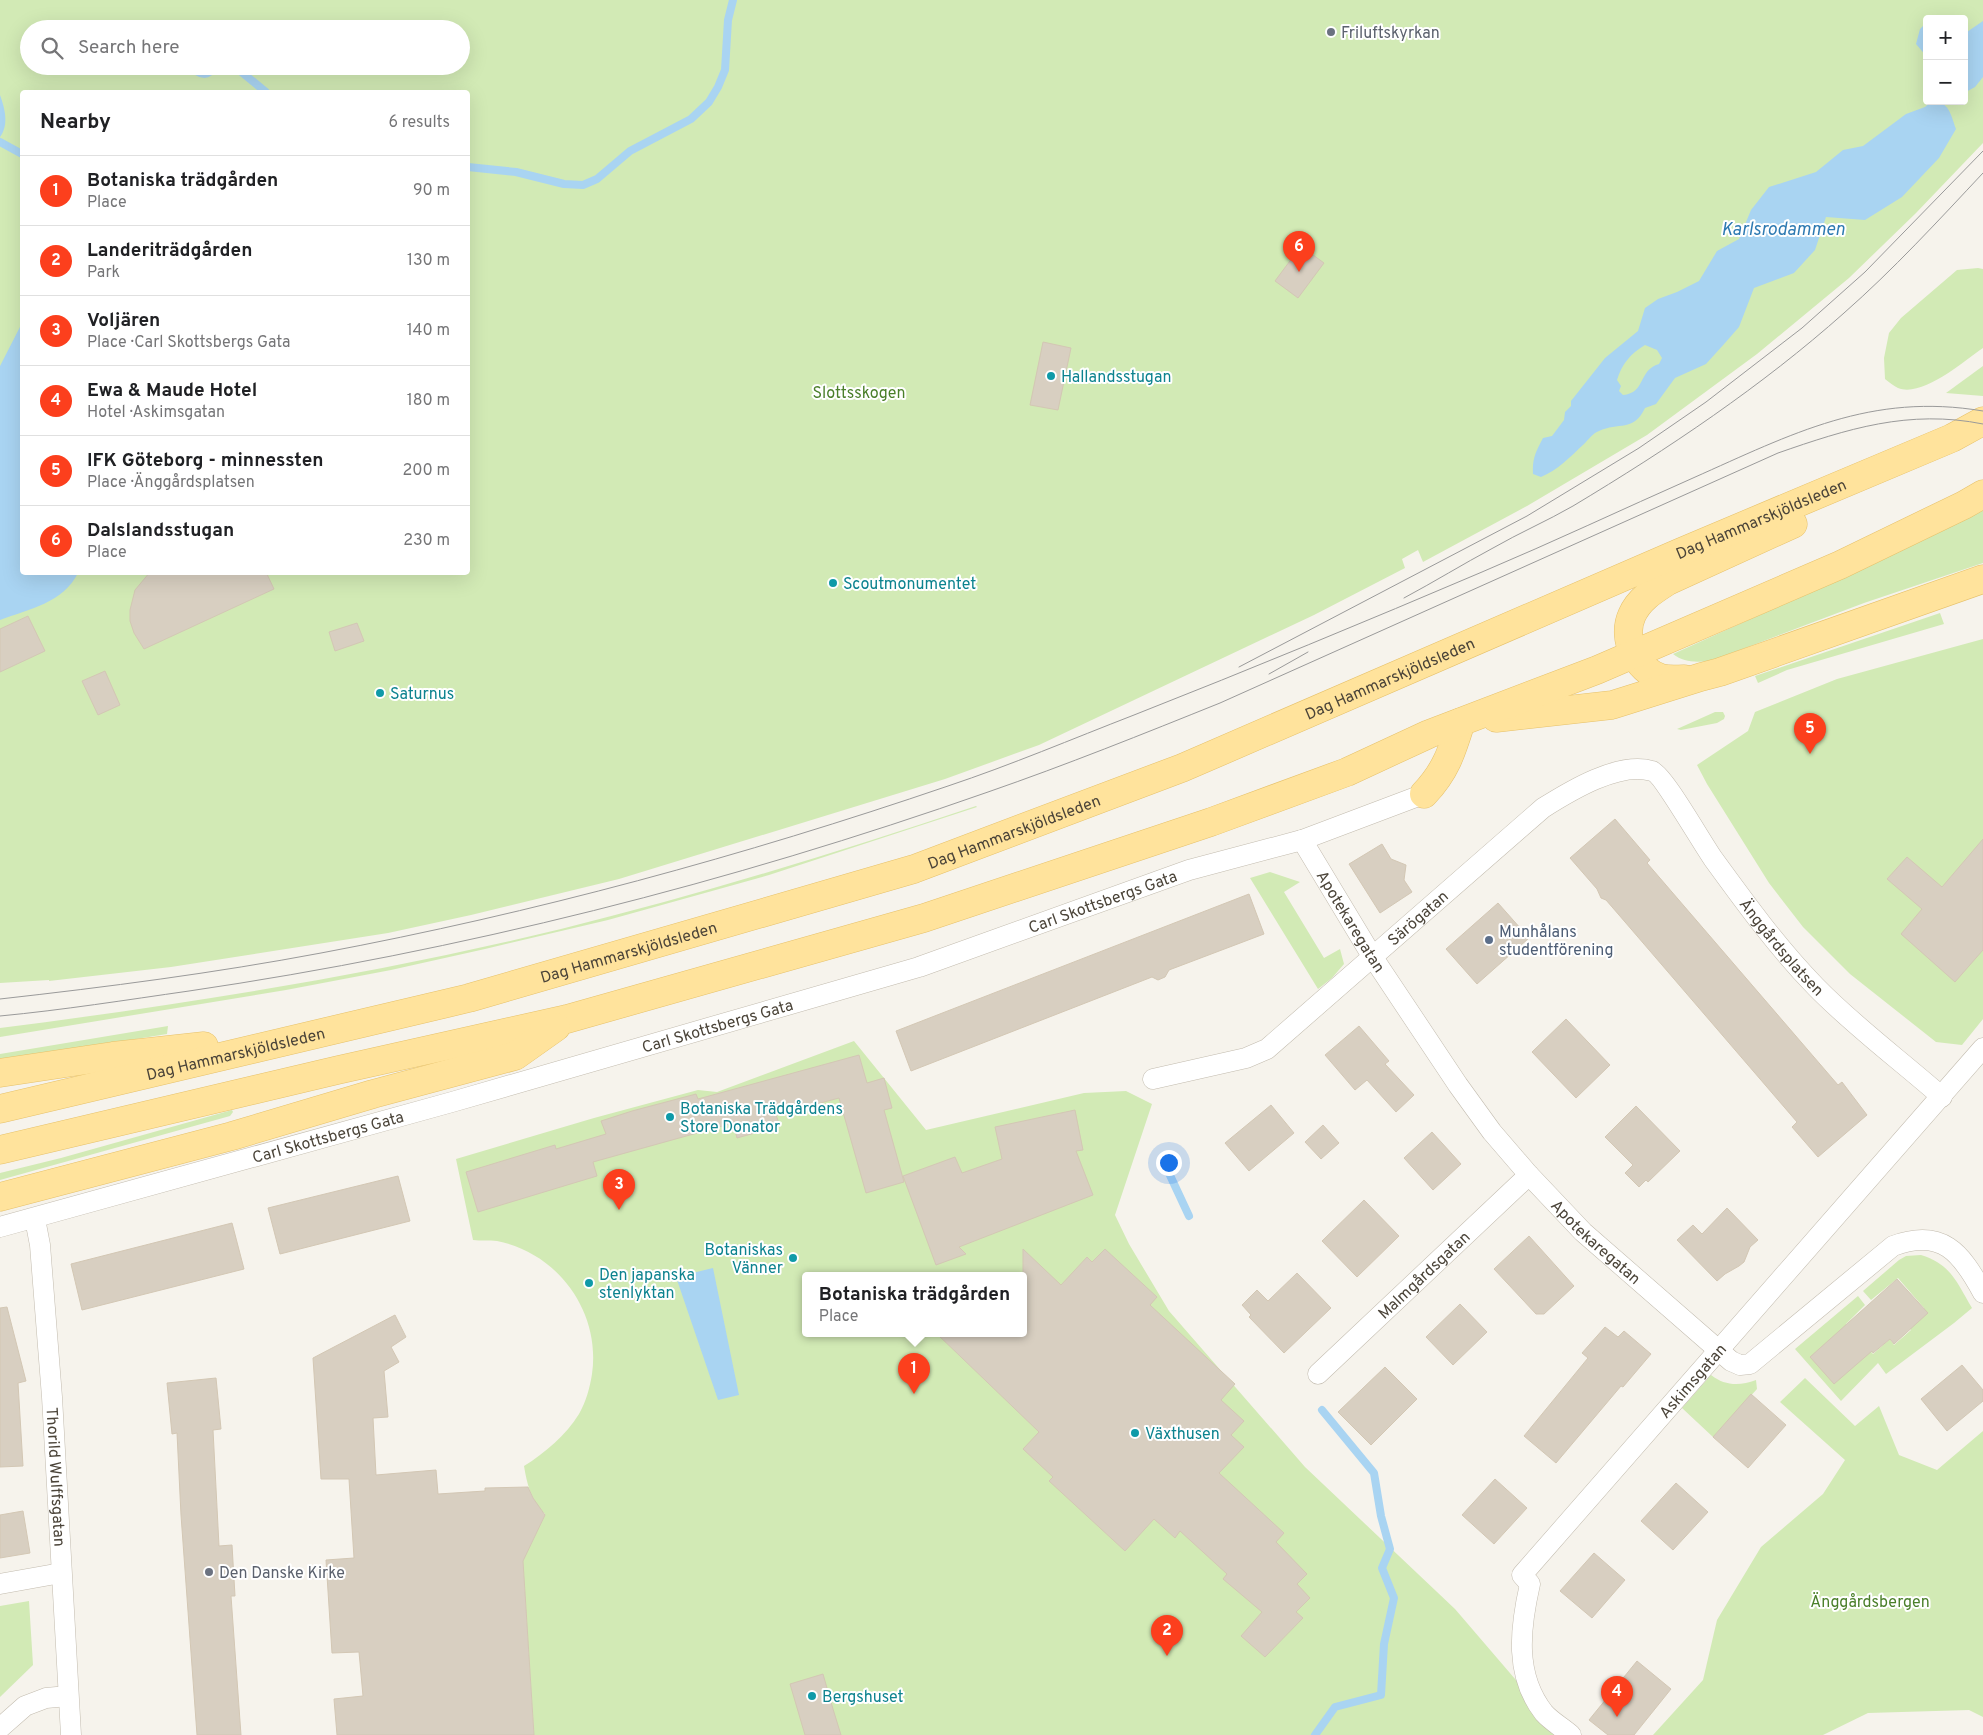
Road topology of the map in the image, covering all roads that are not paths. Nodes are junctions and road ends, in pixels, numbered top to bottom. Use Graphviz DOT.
graph roads {
  1 [pos="1983,421"];
  2 [pos="1873,471"];
  3 [pos="1983,494"];
  4 [pos="1983,580"];
  5 [pos="1634,654"];
  6 [pos="1701,676"];
  7 [pos="1460,722"];
  8 [pos="1653,771"];
  9 [pos="1424,794"];
  10 [pos="1302,840"];
  11 [pos="1372,956"];
  12 [pos="567,1020"];
  13 [pos="315,1035"];
  14 [pos="1983,1048"];
  15 [pos="0,1073"];
  16 [pos="1153,1079"];
  17 [pos="1942,1097"];
  18 [pos="0,1109"];
  19 [pos="0,1150"];
  20 [pos="1528,1175"];
  21 [pos="0,1197"];
  22 [pos="35,1218"];
  23 [pos="0,1227"];
  24 [pos="1983,1293"];
  25 [pos="1718,1350"];
  26 [pos="1318,1374"];
  27 [pos="61,1573"];
  28 [pos="0,1584"];
  29 [pos="68,1696"];
  30 [pos="0,1728"];
  31 [pos="71,1735"];
  32 [pos="1571,1735"];
  1 -- 2 [label="main road, Dag Hammarskjöldsleden"];
  2 -- 5 [label="main road"];
  2 -- 13 [label="main road, Dag Hammarskjöldsleden"];
  3 -- 5 [label="main road"];
  4 -- 6 [label="main road"];
  5 -- 6 [label="main road"];
  5 -- 7 [label="main road"];
  6 -- 7 [label="main road"];
  7 -- 9 [label="main road"];
  7 -- 12 [label="main road"];
  8 -- 11 [label="street, Särögatan"];
  8 -- 17 [label="street, Änggårdsplatsen"];
  9 -- 10 [label="street, Carl Skottsbergs Gata"];
  10 -- 11 [label="street, Apotekaregatan"];
  10 -- 22 [label="street, Carl Skottsbergs Gata"];
  11 -- 16 [label="street, Särögatan"];
  11 -- 20 [label="street, Apotekaregatan"];
  12 -- 19 [label="main road"];
  12 -- 21 [label="main road"];
  13 -- 15 [label="main road"];
  13 -- 18 [label="main road, Dag Hammarskjöldsleden"];
  14 -- 17 [label="street, Askimsgatan"];
  17 -- 25 [label="street, Askimsgatan"];
  20 -- 25 [label="street, Apotekaregatan"];
  20 -- 26 [label="street, Malmgårdsgatan"];
  22 -- 23 [label="street, Carl Skottsbergs Gata"];
  22 -- 27 [label="street, Thorild Wulffsgatan"];
  24 -- 25 [label="street, Apotekaregatan"];
  25 -- 32 [label="street, Askimsgatan"];
  27 -- 28 [label="street"];
  27 -- 29 [label="street, Thorild Wulffsgatan"];
  29 -- 30 [label="street"];
  29 -- 31 [label="street, Thorild Wulffsgatan"];
}
